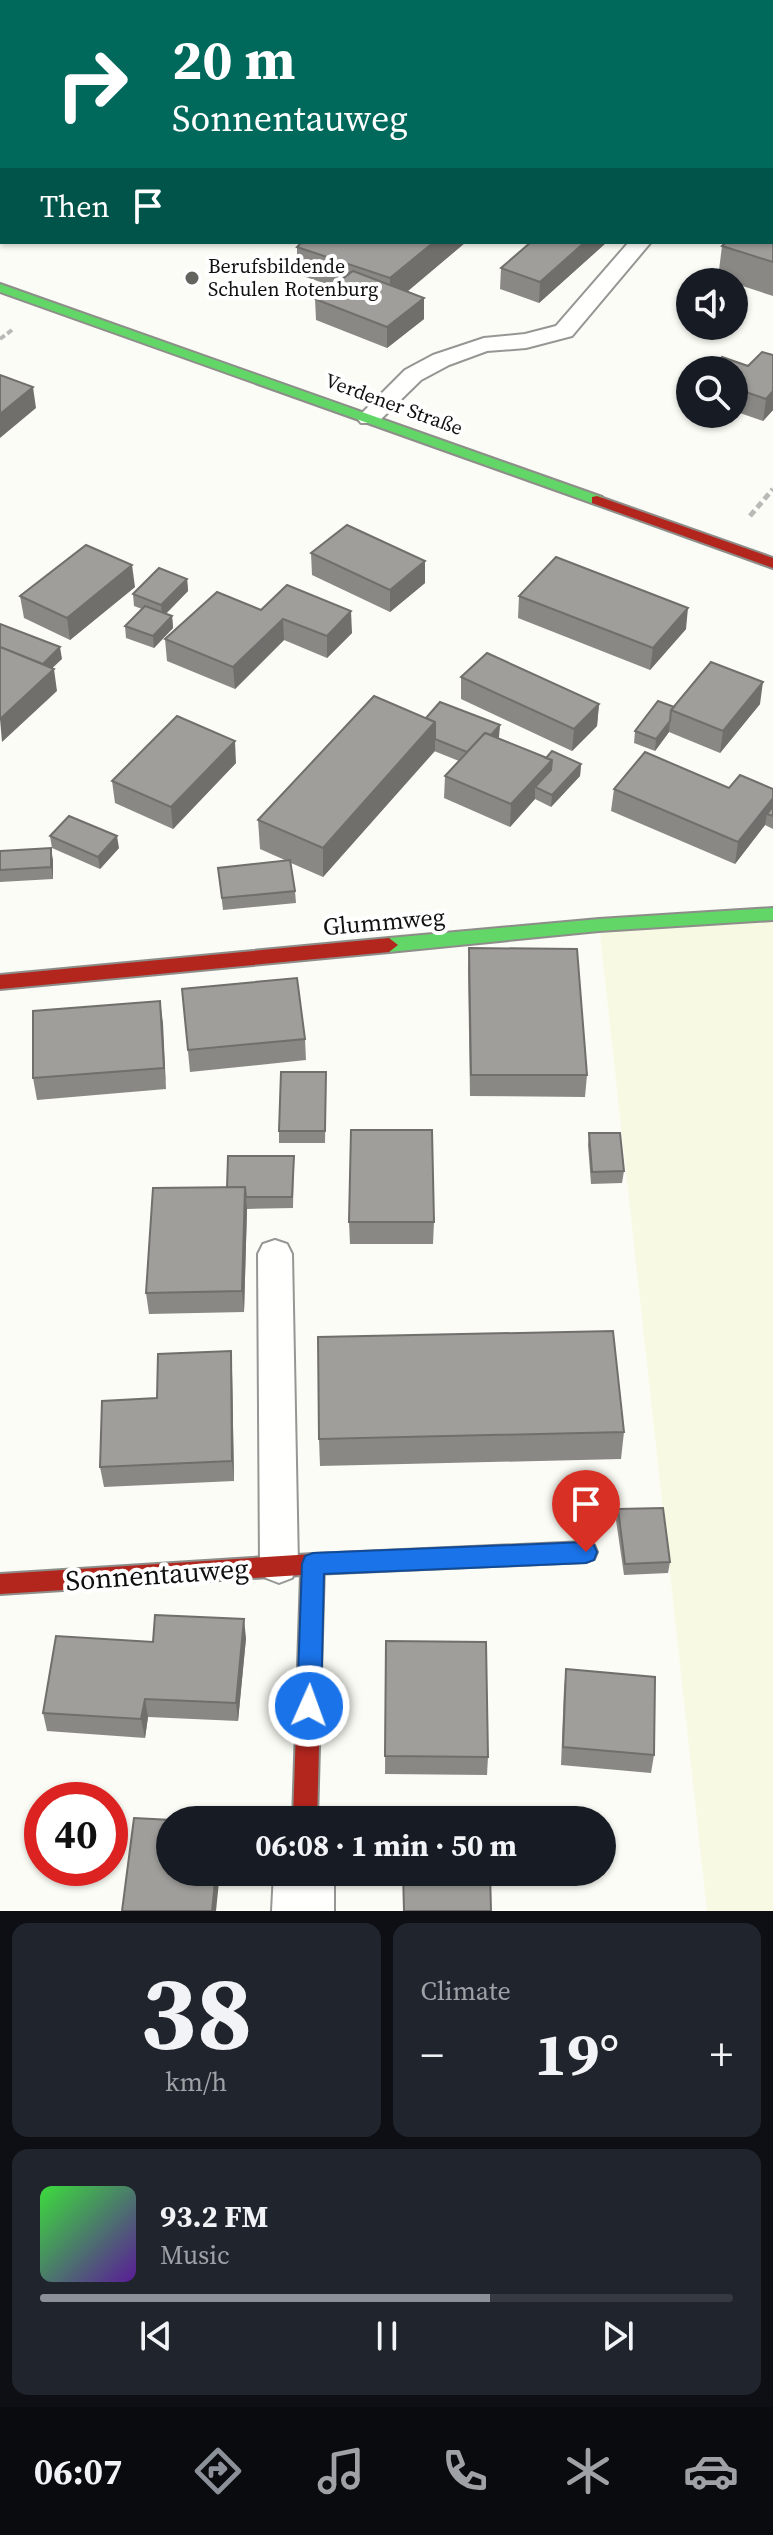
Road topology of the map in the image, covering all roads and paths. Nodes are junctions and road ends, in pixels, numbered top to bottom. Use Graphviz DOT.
graph roads {
  1 [pos="638,244"];
  2 [pos="0,288"];
  3 [pos="369,418"];
  4 [pos="773,489"];
  5 [pos="749,517"];
  6 [pos="773,563"];
  7 [pos="773,914"];
  8 [pos="0,982"];
  9 [pos="275,1254"];
  10 [pos="586,1552"];
  11 [pos="296,1565"];
  12 [pos="0,1584"];
  13 [pos="305,1806"];
  14 [pos="304,1886"];
  15 [pos="303,1911"];
  1 -- 3 [label="lane"];
  2 -- 3 [label="street, Verdener Straße"];
  3 -- 6 [label="street, Verdener Straße"];
  4 -- 5 [label="path"];
  7 -- 8 [label="street, Glummweg"];
  9 -- 11 [label="lane"];
  10 -- 11 [label="street, Sonnentauweg"];
  11 -- 12 [label="street, Sonnentauweg"];
  11 -- 13 [label="street"];
  14 -- 15 [label="street"];
}
